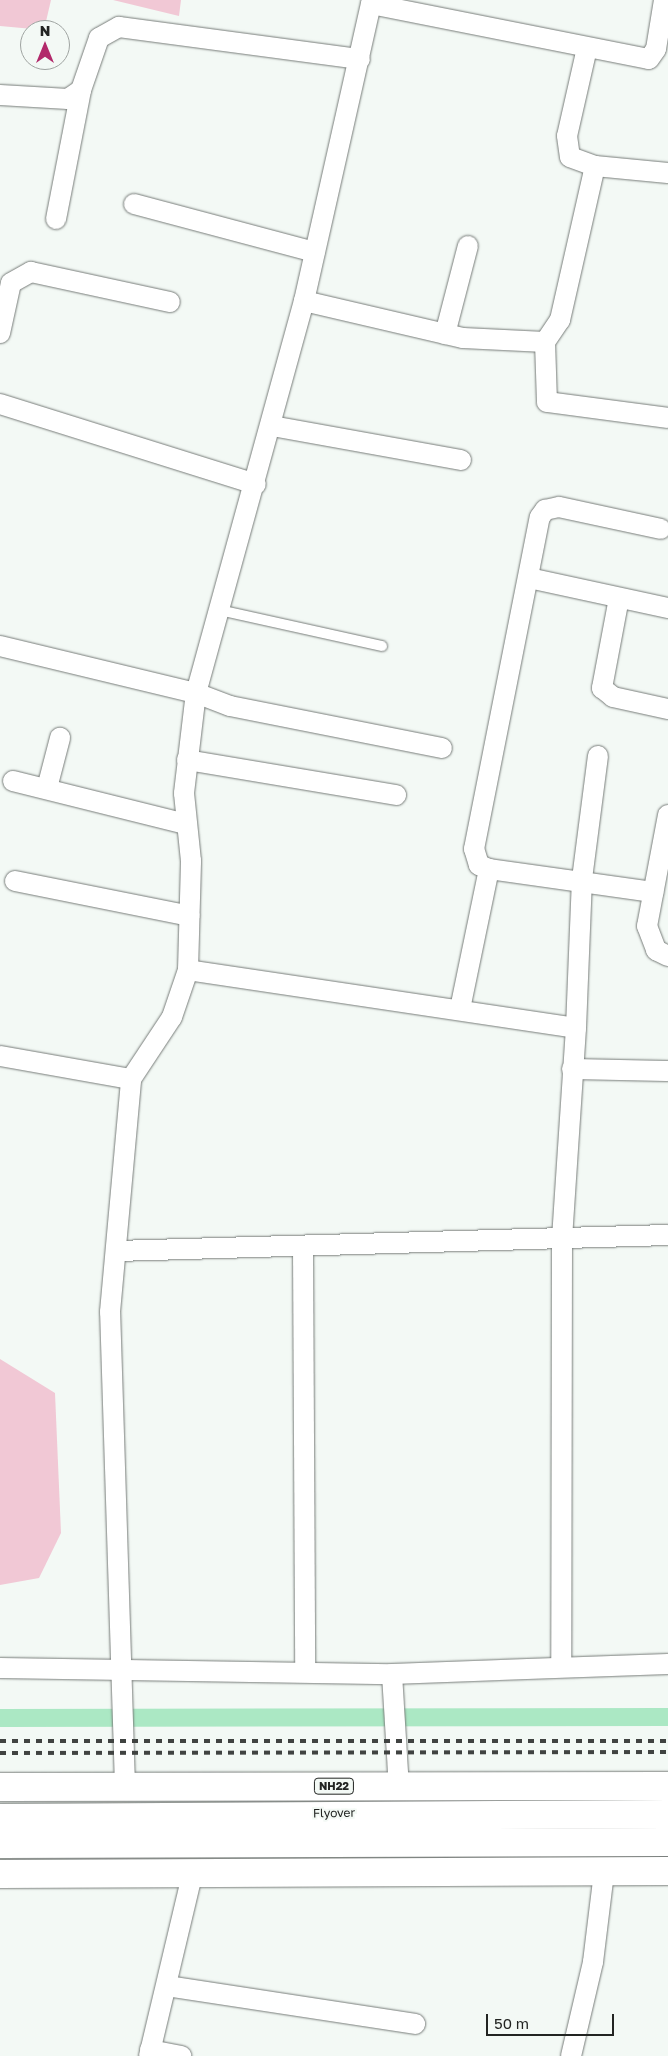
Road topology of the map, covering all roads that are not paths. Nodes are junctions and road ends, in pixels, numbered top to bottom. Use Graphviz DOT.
graph roads {
  1 [pos="664,0"];
  2 [pos="372,2"];
  3 [pos="587,48"];
  4 [pos="360,59"];
  5 [pos="81,90"];
  6 [pos="0,95"];
  7 [pos="596,166"];
  8 [pos="668,173"];
  9 [pos="134,204"];
  10 [pos="56,219"];
  11 [pos="468,246"];
  12 [pos="315,252"];
  13 [pos="304,300"];
  14 [pos="170,302"];
  15 [pos="0,333"];
  16 [pos="445,334"];
  17 [pos="545,342"];
  18 [pos="0,404"];
  19 [pos="668,418"];
  20 [pos="272,426"];
  21 [pos="461,460"];
  22 [pos="256,484"];
  23 [pos="660,529"];
  24 [pos="529,578"];
  25 [pos="619,598"];
  26 [pos="668,608"];
  27 [pos="219,610"];
  28 [pos="0,646"];
  29 [pos="382,646"];
  30 [pos="196,692"];
  31 [pos="668,709"];
  32 [pos="60,738"];
  33 [pos="442,748"];
  34 [pos="598,756"];
  35 [pos="187,760"];
  36 [pos="13,782"];
  37 [pos="47,788"];
  38 [pos="396,795"];
  39 [pos="668,815"];
  40 [pos="186,824"];
  41 [pos="489,869"];
  42 [pos="582,879"];
  43 [pos="15,881"];
  44 [pos="653,892"];
  45 [pos="190,916"];
  46 [pos="668,956"];
  47 [pos="188,970"];
  48 [pos="460,1009"];
  49 [pos="576,1028"];
  50 [pos="0,1056"];
  51 [pos="572,1069"];
  52 [pos="668,1071"];
  53 [pos="131,1079"];
  54 [pos="668,1235"];
  55 [pos="562,1241"];
  56 [pos="302,1247"];
  57 [pos="116,1251"];
  58 [pos="668,1664"];
  59 [pos="561,1665"];
  60 [pos="0,1668"];
  61 [pos="123,1668"];
  62 [pos="305,1672"];
  63 [pos="392,1674"];
  64 [pos="125,1786"];
  65 [pos="399,1786"];
  66 [pos="668,1786"];
  67 [pos="0,1787"];
  68 [pos="668,1814"];
  69 [pos="0,1818"];
  70 [pos="668,1842"];
  71 [pos="0,1844"];
  72 [pos="668,1871"];
  73 [pos="193,1872"];
  74 [pos="604,1872"];
  75 [pos="0,1874"];
  76 [pos="167,1986"];
  77 [pos="415,2024"];
  78 [pos="149,2053"];
  79 [pos="181,2056"];
  80 [pos="572,2056"];
  1 -- 3 [label="street"];
  2 -- 3 [label="street"];
  2 -- 4 [label="street"];
  3 -- 7 [label="street"];
  4 -- 5 [label="street"];
  4 -- 12 [label="street"];
  5 -- 6 [label="street"];
  5 -- 10 [label="street"];
  7 -- 8 [label="street"];
  7 -- 17 [label="street"];
  9 -- 12 [label="street"];
  11 -- 16 [label="street"];
  12 -- 13 [label="street"];
  13 -- 16 [label="street"];
  13 -- 20 [label="street"];
  14 -- 15 [label="street"];
  16 -- 17 [label="street"];
  17 -- 19 [label="street"];
  18 -- 22 [label="street"];
  20 -- 21 [label="street"];
  20 -- 22 [label="street"];
  22 -- 27 [label="street"];
  23 -- 24 [label="street"];
  24 -- 25 [label="street"];
  24 -- 41 [label="street"];
  25 -- 26 [label="street"];
  25 -- 31 [label="street"];
  27 -- 29 [label="lane"];
  27 -- 30 [label="street"];
  28 -- 30 [label="street"];
  30 -- 33 [label="street"];
  30 -- 35 [label="street"];
  32 -- 37 [label="street"];
  34 -- 42 [label="street"];
  35 -- 38 [label="street"];
  35 -- 40 [label="street"];
  36 -- 37 [label="street"];
  37 -- 40 [label="street"];
  39 -- 44 [label="street"];
  40 -- 45 [label="street"];
  41 -- 42 [label="street"];
  41 -- 48 [label="street"];
  42 -- 44 [label="street"];
  42 -- 49 [label="street"];
  43 -- 45 [label="street"];
  44 -- 46 [label="street"];
  45 -- 47 [label="street"];
  47 -- 48 [label="street"];
  47 -- 53 [label="street"];
  48 -- 49 [label="street"];
  49 -- 51 [label="street"];
  50 -- 53 [label="street"];
  51 -- 52 [label="street"];
  51 -- 55 [label="street"];
  53 -- 57 [label="street"];
  54 -- 55 [label="street"];
  55 -- 56 [label="street"];
  55 -- 59 [label="street"];
  56 -- 57 [label="street"];
  56 -- 62 [label="street"];
  57 -- 61 [label="street"];
  58 -- 59 [label="street"];
  59 -- 63 [label="street"];
  60 -- 61 [label="street"];
  61 -- 62 [label="street"];
  61 -- 64 [label="street"];
  62 -- 63 [label="street"];
  63 -- 65 [label="street"];
  64 -- 65 [label="highway, NH22"];
  64 -- 67 [label="highway, NH22"];
  65 -- 66 [label="highway, NH22"];
  68 -- 69 [label="highway, Flyover"];
  70 -- 71 [label="highway"];
  72 -- 74 [label="highway"];
  73 -- 74 [label="highway"];
  73 -- 75 [label="highway"];
  73 -- 76 [label="street"];
  74 -- 80 [label="street"];
  76 -- 77 [label="street"];
  76 -- 78 [label="street"];
  78 -- 79 [label="street"];
}
